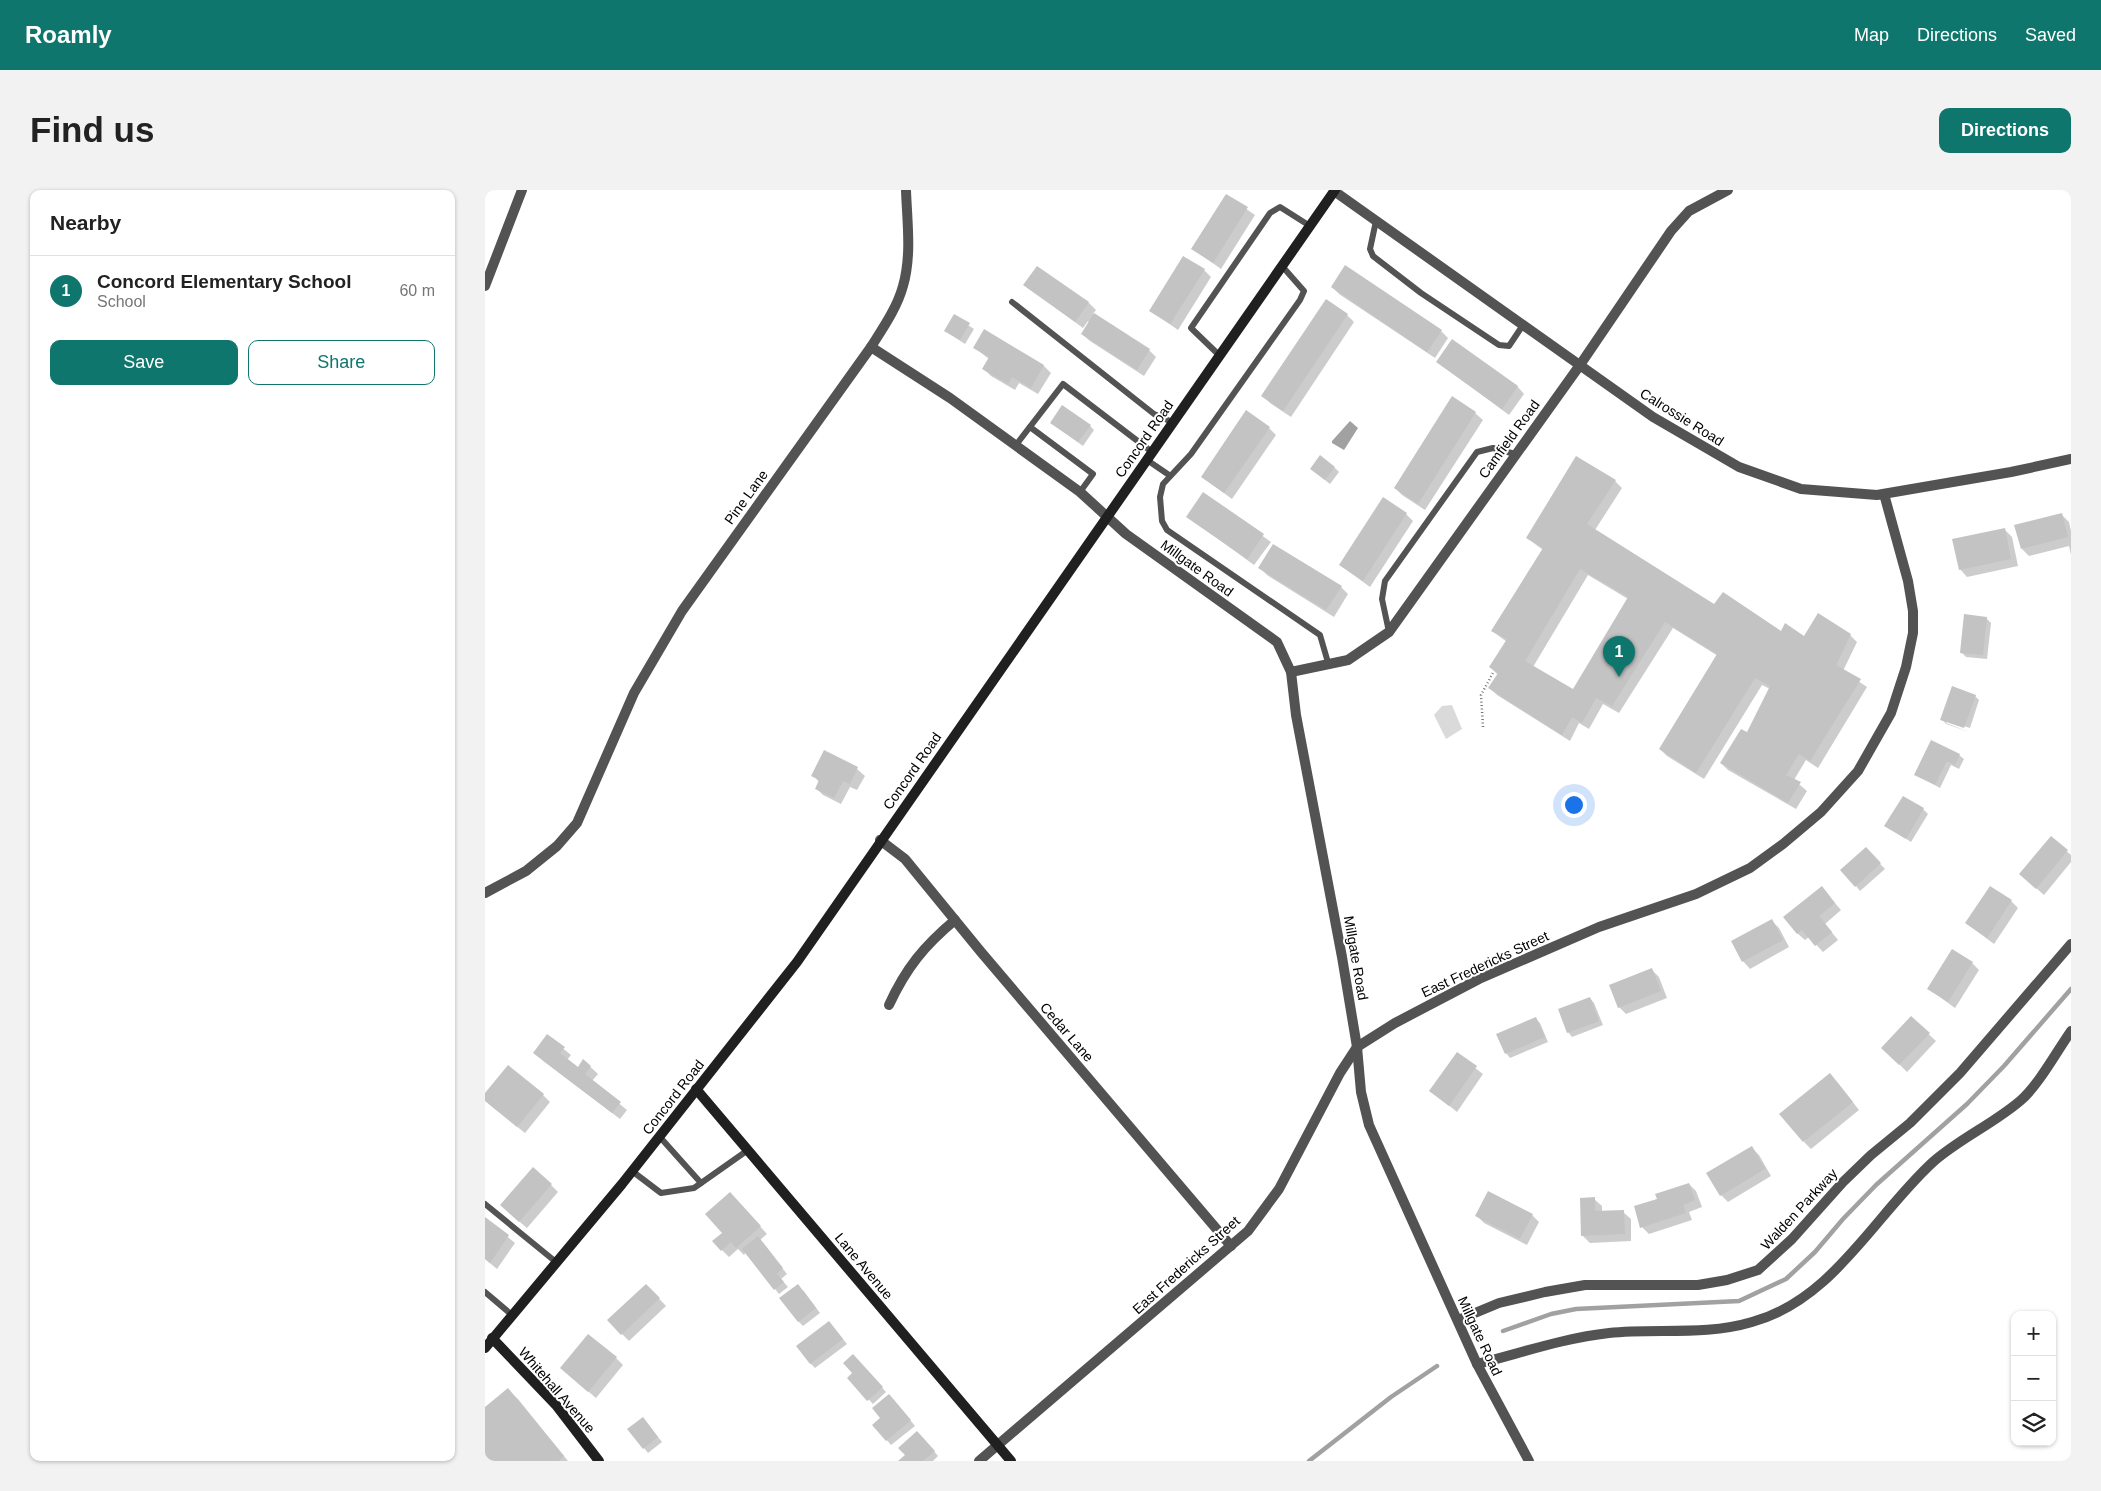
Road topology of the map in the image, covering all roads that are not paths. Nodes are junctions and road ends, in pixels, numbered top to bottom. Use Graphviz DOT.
graph roads {
  1 [pos="522,190"];
  2 [pos="906,190"];
  3 [pos="1728,190"];
  4 [pos="1335,191"];
  5 [pos="1376,221"];
  6 [pos="1310,226"];
  7 [pos="1282,266"];
  8 [pos="485,286"];
  9 [pos="1013,302"];
  10 [pos="1523,325"];
  11 [pos="871,347"];
  12 [pos="1220,356"];
  13 [pos="1579,365"];
  14 [pos="1172,422"];
  15 [pos="1030,428"];
  16 [pos="1016,446"];
  17 [pos="1515,454"];
  18 [pos="1149,456"];
  19 [pos="2071,459"];
  20 [pos="1169,475"];
  21 [pos="1080,492"];
  22 [pos="1884,494"];
  23 [pos="1107,515"];
  24 [pos="1389,632"];
  25 [pos="1329,666"];
  26 [pos="1291,672"];
  27 [pos="880,840"];
  28 [pos="485,893"];
  29 [pos="955,920"];
  30 [pos="2071,944"];
  31 [pos="889,1005"];
  32 [pos="2071,1031"];
  33 [pos="1357,1047"];
  34 [pos="696,1089"];
  35 [pos="659,1136"];
  36 [pos="748,1150"];
  37 [pos="632,1171"];
  38 [pos="701,1183"];
  39 [pos="485,1204"];
  40 [pos="1231,1246"];
  41 [pos="556,1262"];
  42 [pos="485,1292"];
  43 [pos="512,1315"];
  44 [pos="1458,1320"];
  45 [pos="492,1338"];
  46 [pos="485,1348"];
  47 [pos="1477,1364"];
  48 [pos="998,1446"];
  49 [pos="599,1461"];
  50 [pos="979,1461"];
  51 [pos="1011,1461"];
  52 [pos="1529,1461"];
  1 -- 8 [label="street"];
  2 -- 11 [label="street, Pine Lane"];
  3 -- 13 [label="street, Camfield Road"];
  4 -- 5 [label="street, Calrossie Road"];
  4 -- 6 [label="street, Concord Road"];
  5 -- 10 [label="street, Calrossie Road"];
  5 -- 10 [label="lane"];
  6 -- 7 [label="street, Concord Road"];
  6 -- 12 [label="lane"];
  7 -- 12 [label="street, Concord Road"];
  7 -- 20 [label="lane"];
  9 -- 14 [label="lane"];
  10 -- 13 [label="street, Calrossie Road"];
  11 -- 16 [label="street"];
  11 -- 28 [label="street, Pine Lane"];
  12 -- 14 [label="street, Concord Road"];
  13 -- 17 [label="street, Camfield Road"];
  13 -- 22 [label="street, Calrossie Road"];
  14 -- 18 [label="street, Concord Road"];
  15 -- 16 [label="lane"];
  15 -- 18 [label="lane"];
  15 -- 21 [label="lane"];
  16 -- 21 [label="street"];
  17 -- 24 [label="street, Camfield Road"];
  17 -- 24 [label="lane"];
  18 -- 20 [label="lane"];
  18 -- 23 [label="street, Concord Road"];
  19 -- 22 [label="street, Calrossie Road"];
  20 -- 25 [label="lane"];
  21 -- 23 [label="street"];
  22 -- 33 [label="street, East Fredericks Street"];
  23 -- 26 [label="street, Millgate Road"];
  23 -- 27 [label="street, Concord Road"];
  24 -- 25 [label="street, Camfield Road"];
  25 -- 26 [label="street, Camfield Road"];
  26 -- 33 [label="street, Millgate Road"];
  27 -- 29 [label="street, Cedar Lane"];
  27 -- 34 [label="street, Concord Road"];
  29 -- 31 [label="street"];
  29 -- 40 [label="street, Cedar Lane"];
  30 -- 44 [label="street, Walden Parkway"];
  32 -- 47 [label="street"];
  33 -- 40 [label="street, East Fredericks Street"];
  33 -- 44 [label="street, Millgate Road"];
  34 -- 35 [label="street, Concord Road"];
  34 -- 36 [label="street, Lane Avenue"];
  35 -- 37 [label="street, Concord Road"];
  35 -- 38 [label="lane"];
  36 -- 38 [label="lane"];
  36 -- 48 [label="street, Lane Avenue"];
  37 -- 38 [label="lane"];
  37 -- 41 [label="street, Concord Road"];
  39 -- 41 [label="lane"];
  40 -- 48 [label="street, East Fredericks Street"];
  41 -- 43 [label="street, Concord Road"];
  42 -- 43 [label="lane"];
  43 -- 45 [label="street, Concord Road"];
  44 -- 47 [label="street, Millgate Road"];
  45 -- 46 [label="street, Concord Road"];
  45 -- 49 [label="street, Whitehall Avenue"];
  47 -- 52 [label="street, Millgate Road"];
  48 -- 50 [label="street, East Fredericks Street"];
  48 -- 51 [label="street, Lane Avenue"];
}
